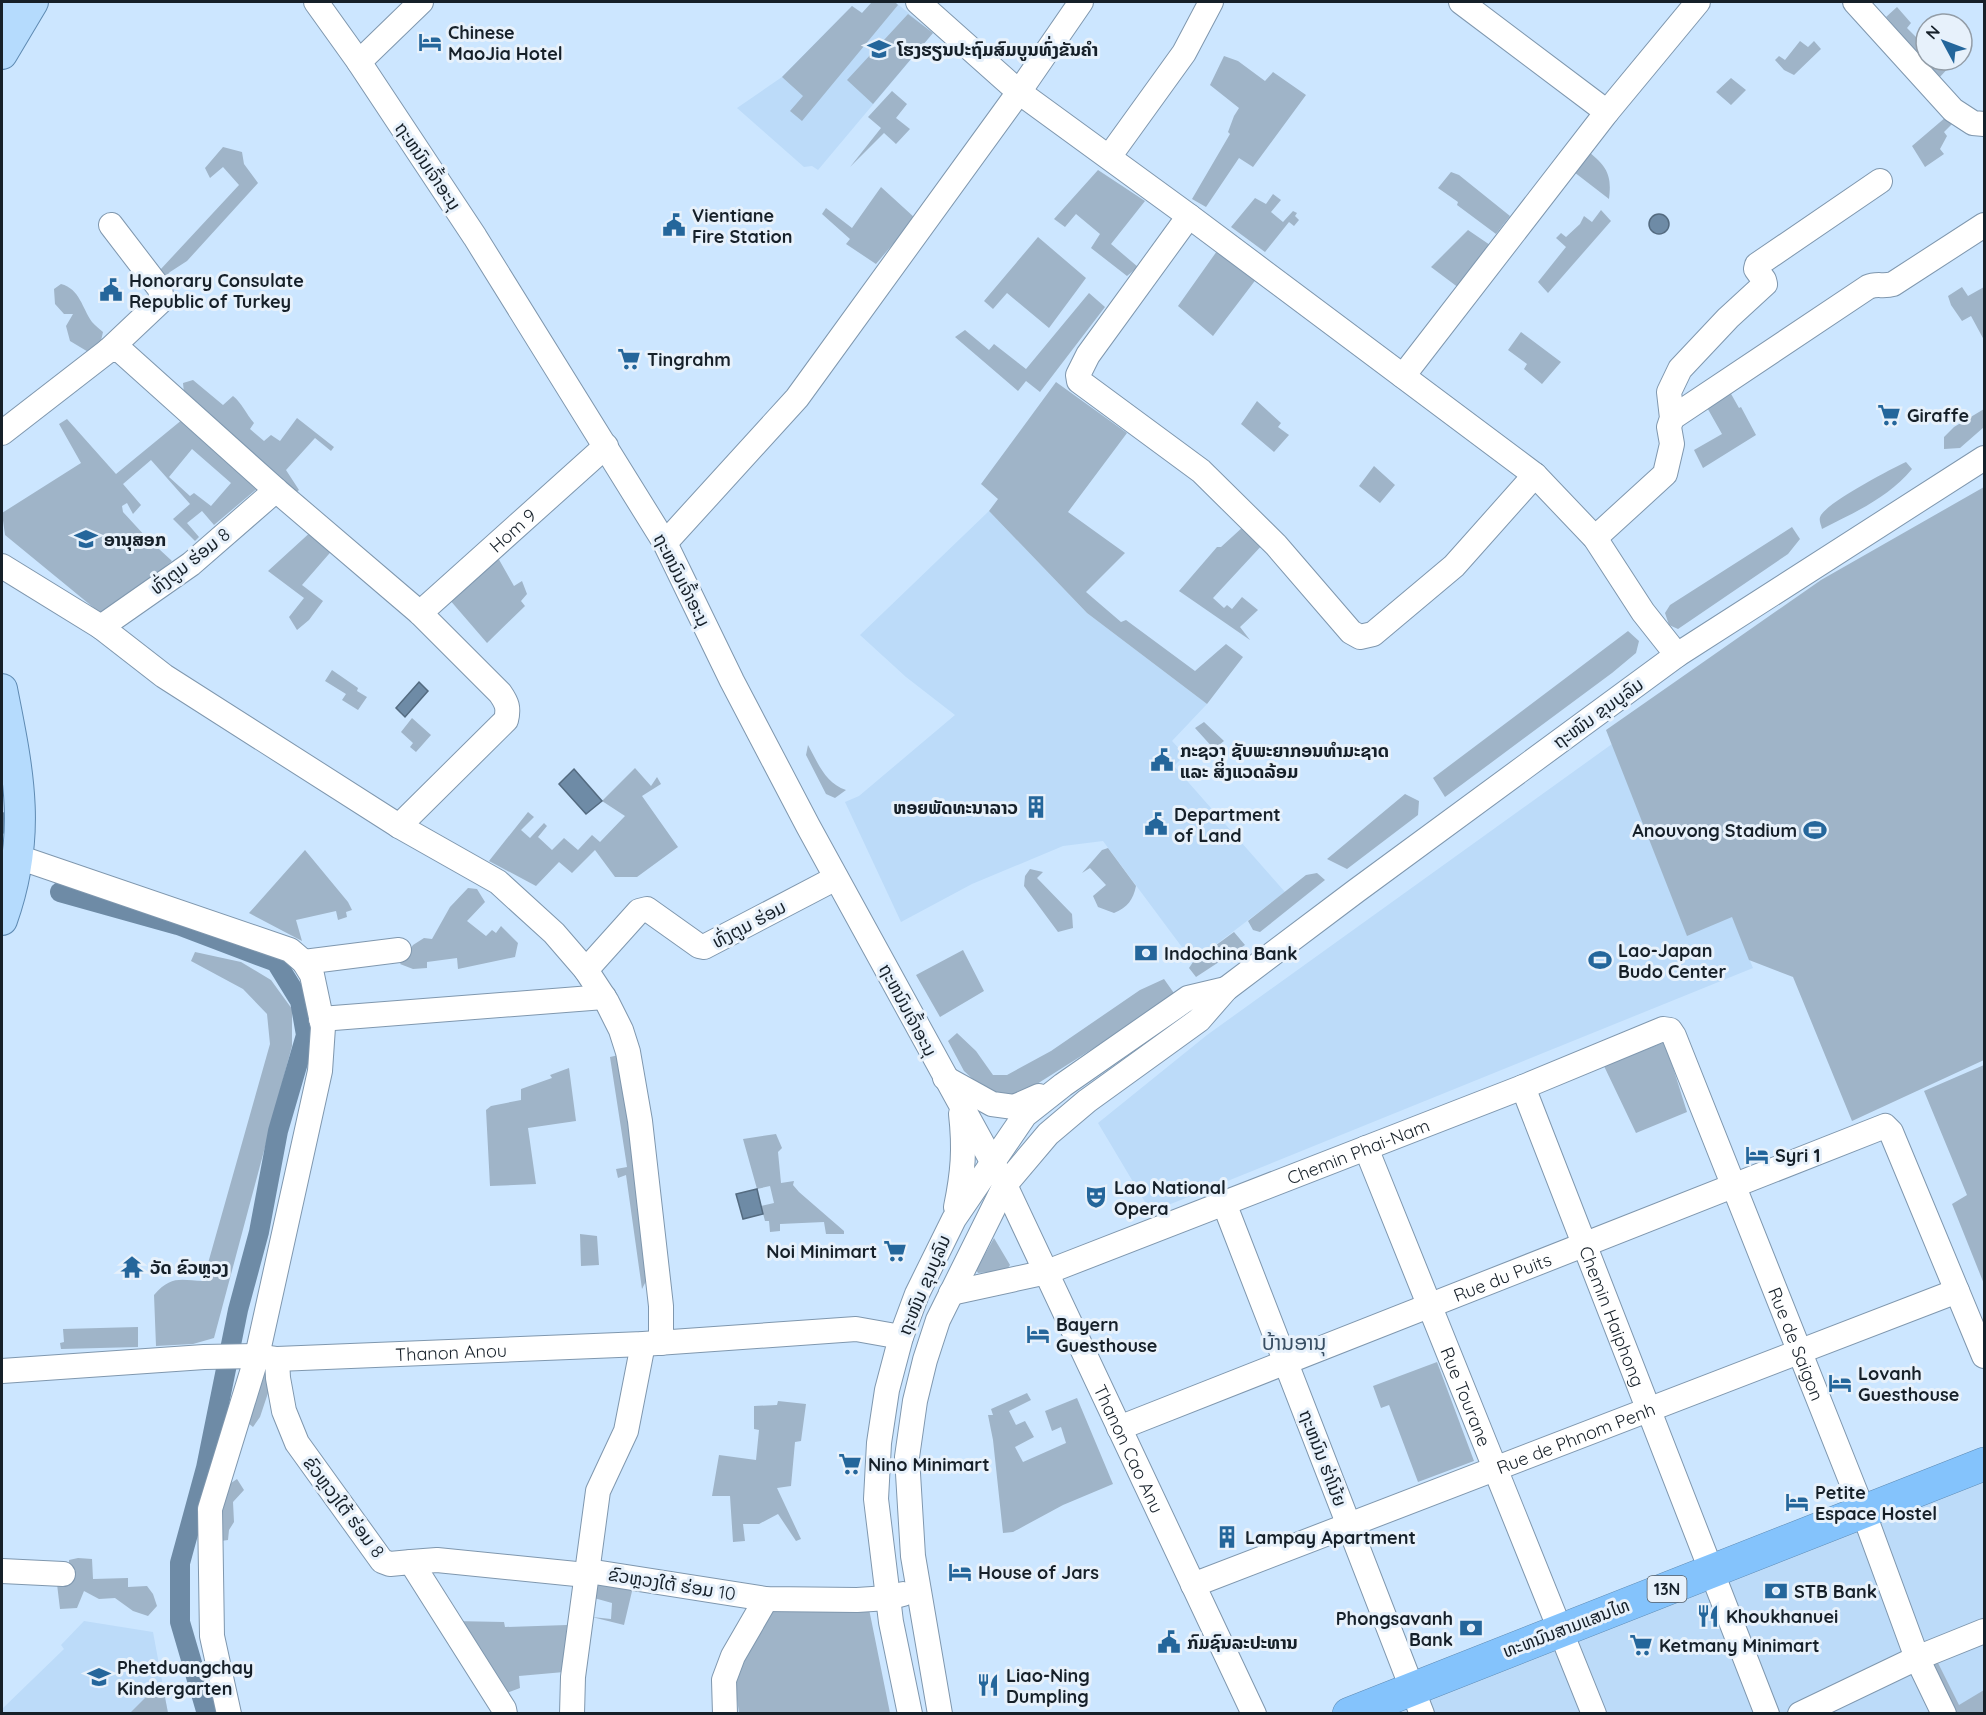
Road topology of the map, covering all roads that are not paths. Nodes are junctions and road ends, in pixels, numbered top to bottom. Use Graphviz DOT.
graph roads {
  1 [pos="6,2"];
  2 [pos="33,2"];
  3 [pos="316,2"];
  4 [pos="421,2"];
  5 [pos="918,2"];
  6 [pos="1081,2"];
  7 [pos="1211,2"];
  8 [pos="1461,2"];
  9 [pos="1698,2"];
  10 [pos="1855,2"];
  11 [pos="2,9"];
  12 [pos="2,54"];
  13 [pos="359,62"];
  14 [pos="1019,92"];
  15 [pos="1607,112"];
  16 [pos="1984,124"];
  17 [pos="1109,157"];
  18 [pos="1880,181"];
  19 [pos="1189,216"];
  20 [pos="111,225"];
  21 [pos="1984,225"];
  22 [pos="109,350"];
  23 [pos="1403,376"];
  24 [pos="1672,418"];
  25 [pos="2,433"];
  26 [pos="606,446"];
  27 [pos="1984,458"];
  28 [pos="1535,475"];
  29 [pos="276,490"];
  30 [pos="1595,538"];
  31 [pos="665,543"];
  32 [pos="2,566"];
  33 [pos="420,613"];
  34 [pos="101,627"];
  35 [pos="1677,655"];
  36 [pos="2,689"];
  37 [pos="399,826"];
  38 [pos="18,857"];
  39 [pos="836,878"];
  40 [pos="2,921"];
  41 [pos="399,950"];
  42 [pos="304,962"];
  43 [pos="586,970"];
  44 [pos="1226,989"];
  45 [pos="604,997"];
  46 [pos="321,1019"];
  47 [pos="1670,1030"];
  48 [pos="944,1077"];
  49 [pos="1063,1085"];
  50 [pos="1523,1086"];
  51 [pos="961,1106"];
  52 [pos="1366,1148"];
  53 [pos="992,1161"];
  54 [pos="1005,1185"];
  55 [pos="1734,1186"];
  56 [pos="1224,1203"];
  57 [pos="954,1218"];
  58 [pos="1585,1245"];
  59 [pos="1047,1272"];
  60 [pos="1957,1291"];
  61 [pos="951,1293"];
  62 [pos="1430,1306"];
  63 [pos="901,1337"];
  64 [pos="652,1343"];
  65 [pos="1800,1351"];
  66 [pos="1984,1356"];
  67 [pos="267,1357"];
  68 [pos="1286,1363"];
  69 [pos="2,1371"];
  70 [pos="1648,1409"];
  71 [pos="1119,1428"];
  72 [pos="1984,1464"];
  73 [pos="1495,1468"];
  74 [pos="1863,1511"];
  75 [pos="1348,1525"];
  76 [pos="411,1562"];
  77 [pos="2,1571"];
  78 [pos="1712,1571"];
  79 [pos="587,1573"];
  80 [pos="63,1574"];
  81 [pos="1193,1585"];
  82 [pos="918,1590"];
  83 [pos="888,1598"];
  84 [pos="766,1599"];
  85 [pos="1560,1630"];
  86 [pos="1984,1631"];
  87 [pos="1917,1659"];
  88 [pos="1417,1701"];
  89 [pos="229,1713"];
  90 [pos="505,1713"];
  91 [pos="572,1713"];
  92 [pos="725,1713"];
  93 [pos="910,1713"];
  94 [pos="940,1713"];
  95 [pos="1254,1713"];
  96 [pos="1349,1713"];
  97 [pos="1594,1713"];
  98 [pos="1767,1713"];
  99 [pos="1800,1713"];
  100 [pos="1944,1713"];
  1 -- 11 [label="main road"];
  2 -- 12 [label="main road"];
  3 -- 13 [label="street, ຖະຫນົນເຈົ້າອະນຸ"];
  4 -- 13 [label="street"];
  5 -- 14 [label="street"];
  6 -- 14 [label="street"];
  7 -- 17 [label="street"];
  8 -- 15 [label="street"];
  9 -- 15 [label="street"];
  10 -- 16 [label="street"];
  13 -- 26 [label="street, ຖະຫນົນເຈົ້າອະນຸ"];
  14 -- 17 [label="street"];
  14 -- 31 [label="street"];
  15 -- 23 [label="street"];
  17 -- 19 [label="street"];
  18 -- 24 [label="street"];
  19 -- 23 [label="street"];
  19 -- 28 [label="street"];
  20 -- 22 [label="street"];
  21 -- 24 [label="street"];
  22 -- 25 [label="street"];
  22 -- 29 [label="street"];
  23 -- 28 [label="street"];
  24 -- 30 [label="street"];
  26 -- 31 [label="street, ຖະຫນົນເຈົ້າອະນຸ"];
  26 -- 33 [label="street, Hom 9"];
  27 -- 35 [label="street, ຖະໜົນ ຂຸນບູລົມ"];
  28 -- 30 [label="street"];
  29 -- 33 [label="street"];
  29 -- 34 [label="street, ທົ່ງຕູມ ຮ່ອມ 8"];
  30 -- 35 [label="street"];
  31 -- 39 [label="street, ຖະຫນົນເຈົ້າອະນຸ"];
  32 -- 34 [label="street, ຂົວຫຼວງໃຕ້ ຮ່ອມ 10"];
  33 -- 37 [label="street"];
  34 -- 37 [label="street, ຂົວຫຼວງໃຕ້ ຮ່ອມ 10"];
  35 -- 44 [label="street, ຖະໜົນ ຂຸນບູລົມ"];
  36 -- 38 [label="main road"];
  37 -- 43 [label="street, ຂົວຫຼວງໃຕ້ ຮ່ອມ 10"];
  38 -- 40 [label="main road"];
  38 -- 42 [label="street"];
  39 -- 43 [label="street, ທົ່ງຕູມ ຮ່ອມ"];
  39 -- 48 [label="street, ຖະຫນົນເຈົ້າອະນຸ"];
  41 -- 42 [label="street"];
  42 -- 46 [label="street"];
  43 -- 45 [label="street, ຂົວຫຼວງໃຕ້ ຮ່ອມ 10"];
  44 -- 49 [label="street, ຖະໜົນ ຂຸນບູລົມ"];
  44 -- 54 [label="street, ຖະໜົນ ຂຸນບູລົມ"];
  45 -- 46 [label="street"];
  45 -- 64 [label="street, ຂົວຫຼວງໃຕ້ ຮ່ອມ 10"];
  46 -- 67 [label="street"];
  47 -- 50 [label="street, Chemin Phai-Nam"];
  47 -- 55 [label="street, Rue de Saigon"];
  48 -- 49 [label="street"];
  48 -- 51 [label="street, ຖະຫນົນເຈົ້າອະນຸ"];
  49 -- 53 [label="street, ຖະໜົນ ຂຸນບູລົມ"];
  50 -- 52 [label="street, Chemin Phai-Nam"];
  50 -- 58 [label="street, Chemin Haiphong"];
  51 -- 53 [label="street, ຖະຫນົນເຈົ້າອະນຸ"];
  51 -- 57 [label="street"];
  52 -- 56 [label="street, Chemin Phai-Nam"];
  52 -- 62 [label="street, Rue Tourane"];
  53 -- 54 [label="street, ຖະຫນົນເຈົ້າອະນຸ"];
  53 -- 57 [label="street, ຖະໜົນ ຂຸນບູລົມ"];
  54 -- 59 [label="street, Thanon Cao Anu"];
  54 -- 61 [label="street, ຖະໜົນ ຂຸນບູລົມ"];
  55 -- 58 [label="street, Rue du Puits"];
  55 -- 60 [label="street, Rue du Puits"];
  55 -- 65 [label="street, Rue de Saigon"];
  56 -- 59 [label="street, Chemin Phai-Nam"];
  56 -- 68 [label="street, ຖະຫນົນ ຮ່າໂນ້ຍ"];
  57 -- 63 [label="street, ຖະໜົນ ຂຸນບູລົມ"];
  58 -- 62 [label="street, Rue du Puits"];
  58 -- 70 [label="street, Chemin Haiphong"];
  59 -- 61 [label="street, Chemin Phai-Nam"];
  59 -- 71 [label="street, Thanon Cao Anu"];
  60 -- 65 [label="street, Rue de Phnom Penh"];
  60 -- 66 [label="street"];
  61 -- 82 [label="street, ຖະໜົນ ຂຸນບູລົມ"];
  62 -- 68 [label="street, Rue du Puits"];
  62 -- 73 [label="street, Rue Tourane"];
  63 -- 64 [label="street, Thanon Anou"];
  63 -- 83 [label="street, ຖະໜົນ ຂຸນບູລົມ"];
  64 -- 67 [label="street, Thanon Anou"];
  64 -- 79 [label="street, ຂົວຫຼວງໃຕ້ ຮ່ອມ 10"];
  65 -- 70 [label="street, Rue de Phnom Penh"];
  65 -- 74 [label="street, Rue de Saigon"];
  67 -- 69 [label="street, Thanon Anou"];
  67 -- 76 [label="street, ຂົວຫຼວງໃຕ້ ຮ່ອມ 8"];
  67 -- 89 [label="street"];
  68 -- 71 [label="street, Rue du Puits"];
  68 -- 75 [label="street, ຖະຫນົນ ຮ່າໂນ້ຍ"];
  70 -- 73 [label="street, Rue de Phnom Penh"];
  70 -- 78 [label="street, Chemin Haiphong"];
  71 -- 81 [label="street, Thanon Cao Anu"];
  72 -- 74 [label="highway, ທະຫນົນສາມແສນໄທ / 13N"];
  73 -- 75 [label="street, Rue de Phnom Penh"];
  73 -- 85 [label="street, Rue Tourane"];
  74 -- 78 [label="highway, ທະຫນົນສາມແສນໄທ / 13N"];
  74 -- 87 [label="street, Rue de Saigon"];
  75 -- 81 [label="street, Rue de Phnom Penh"];
  75 -- 88 [label="street, ຖະຫນົນ ຮ່າໂນ້ຍ"];
  76 -- 79 [label="street"];
  76 -- 90 [label="street, ຂົວຫຼວງໃຕ້ ຮ່ອມ 8"];
  77 -- 80 [label="street"];
  78 -- 85 [label="highway, ທະຫນົນສາມແສນໄທ / 13N"];
  78 -- 98 [label="street, Chemin Haiphong"];
  79 -- 84 [label="street, ຂົວຫຼວງໃຕ້ ຮ່ອມ 10"];
  79 -- 91 [label="street"];
  81 -- 95 [label="street, Thanon Cao Anu"];
  82 -- 83 [label="street, ຂົວຫຼວງໃຕ້ ຮ່ອມ 10"];
  82 -- 94 [label="street, ຖະໜົນ ຂຸນບູລົມ"];
  83 -- 84 [label="street, ຂົວຫຼວງໃຕ້ ຮ່ອມ 10"];
  83 -- 93 [label="street, ຖະໜົນ ຂຸນບູລົມ"];
  84 -- 92 [label="street"];
  85 -- 88 [label="highway, ທະຫນົນສາມແສນໄທ / 13N"];
  85 -- 97 [label="street, Rue Tourane"];
  86 -- 87 [label="street"];
  87 -- 99 [label="street"];
  87 -- 100 [label="street, Rue de Saigon"];
  88 -- 96 [label="highway, ທະຫນົນສາມແສນໄທ / 13N"];
}
